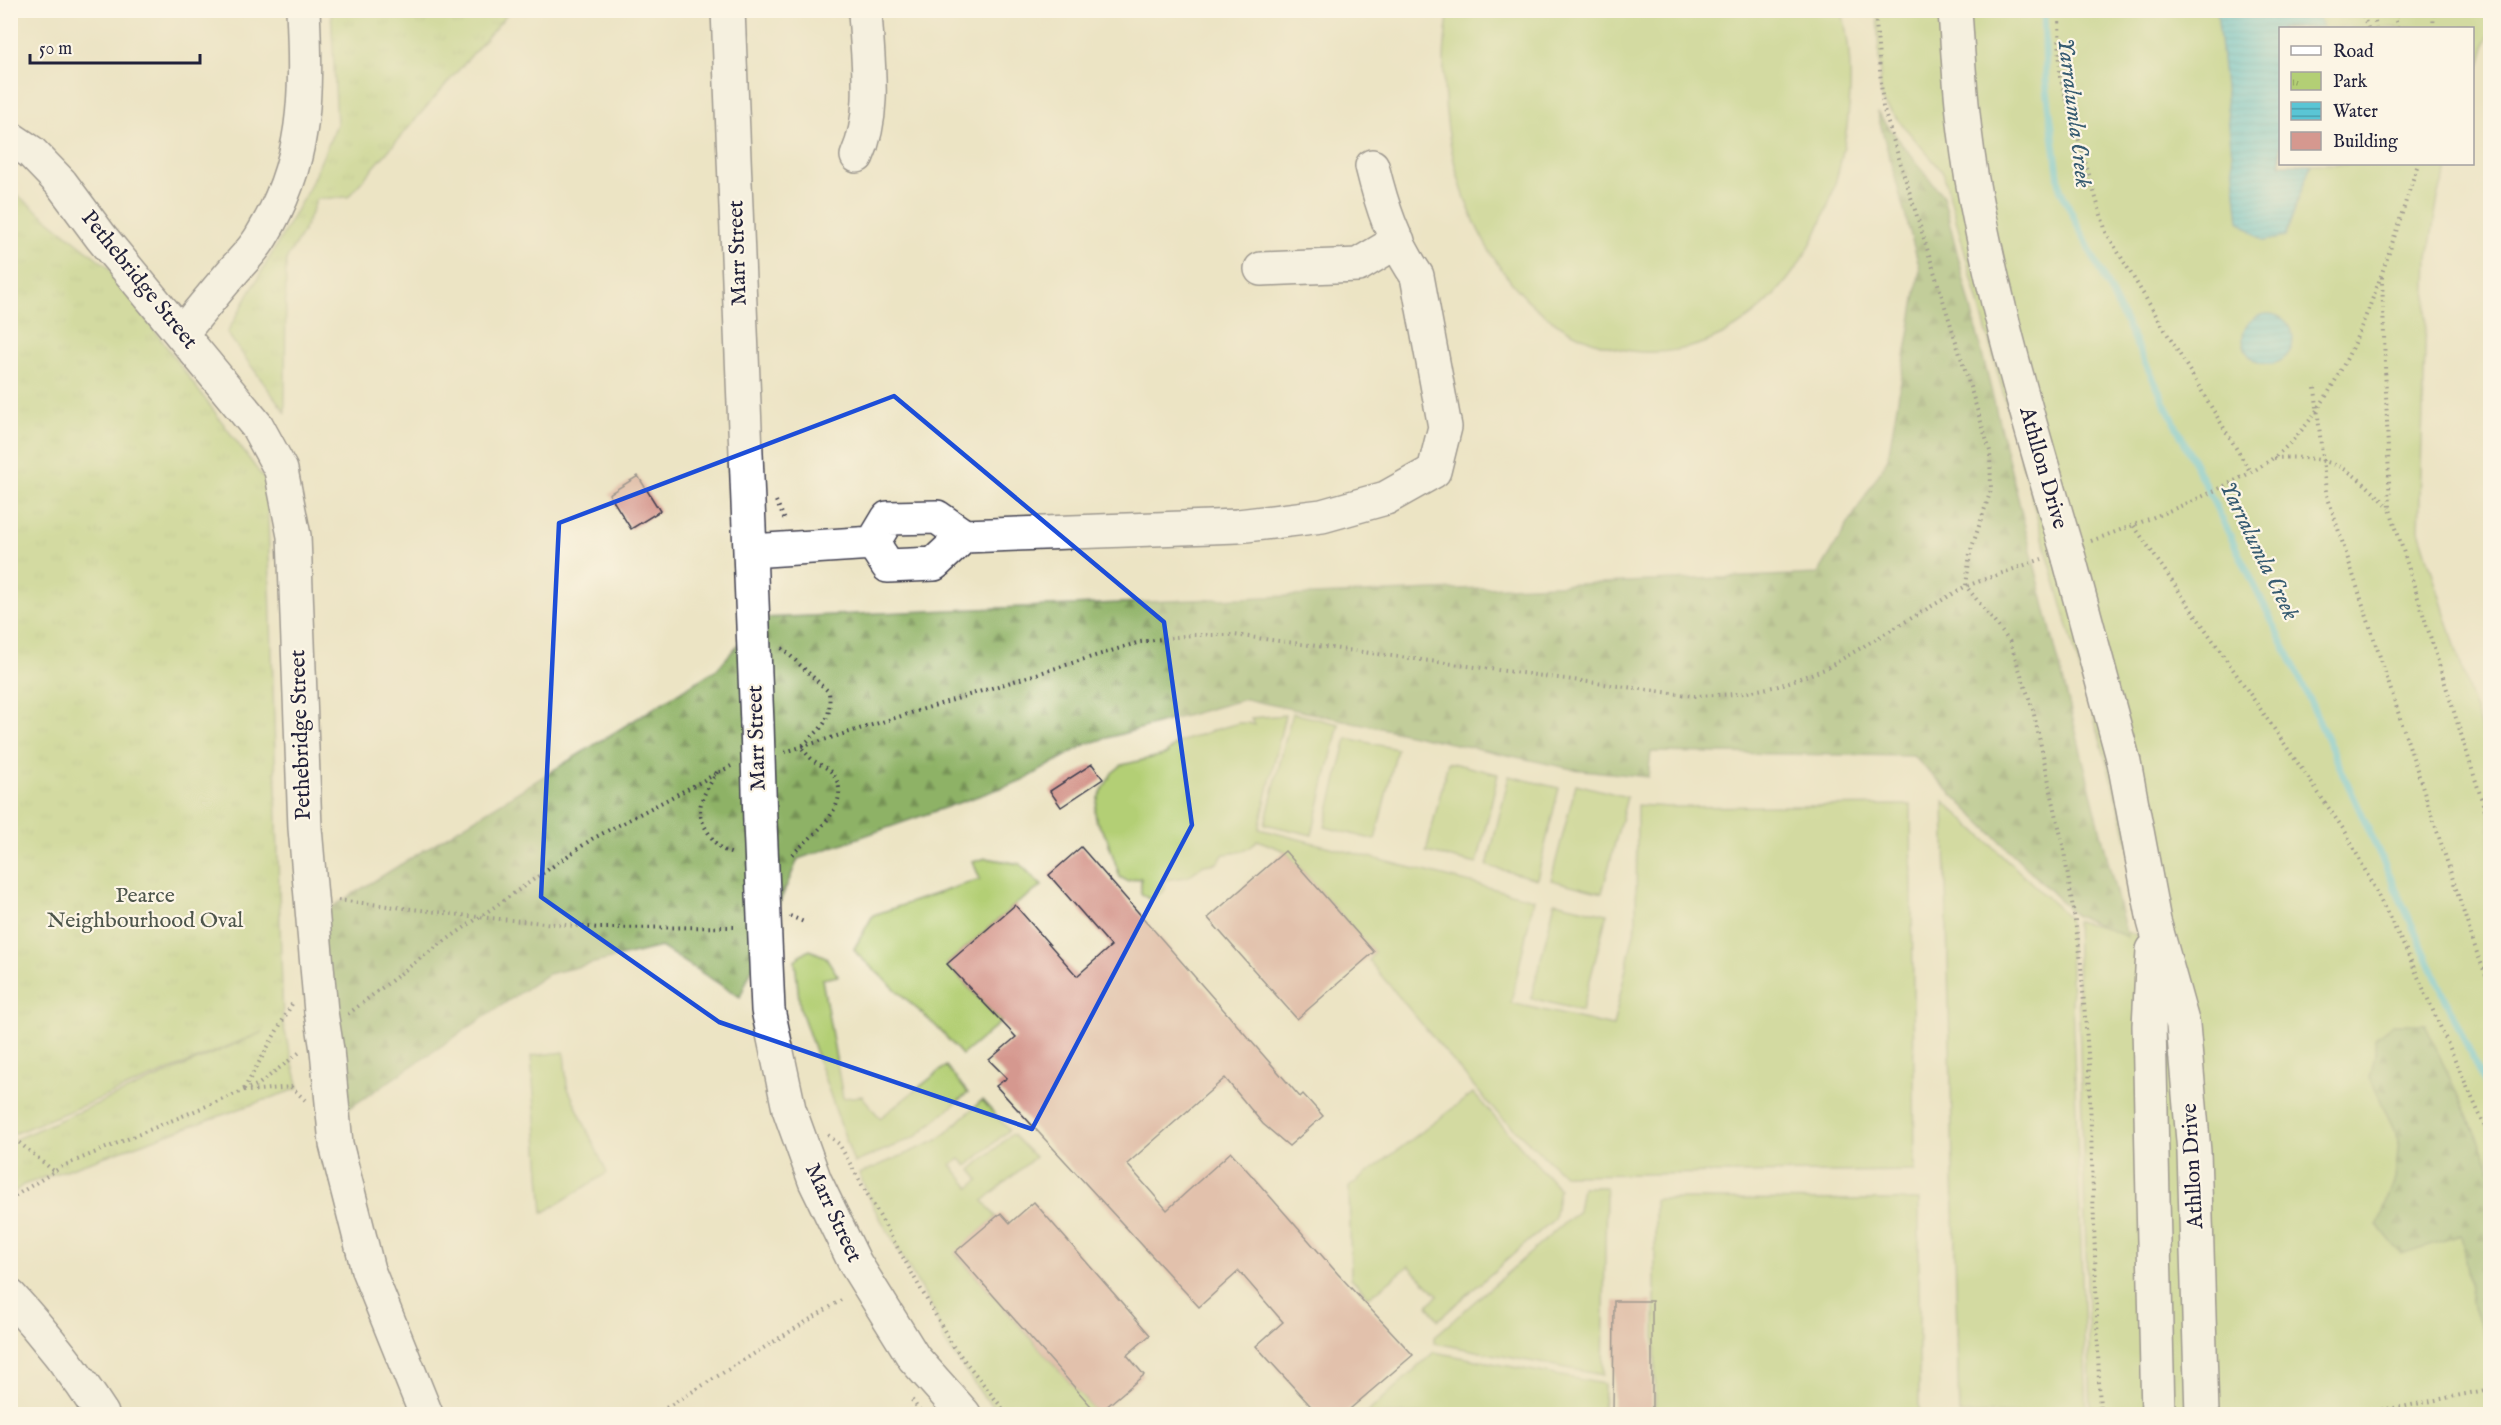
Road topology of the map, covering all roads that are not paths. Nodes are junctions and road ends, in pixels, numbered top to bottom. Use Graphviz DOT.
graph roads {
  1 [pos="303,10"];
  2 [pos="728,10"];
  3 [pos="866,10"];
  4 [pos="1955,10"];
  5 [pos="10,138"];
  6 [pos="857,156"];
  7 [pos="1372,166"];
  8 [pos="1398,241"];
  9 [pos="1261,269"];
  10 [pos="182,333"];
  11 [pos="964,536"];
  12 [pos="873,543"];
  13 [pos="750,551"];
  14 [pos="2154,921"];
  15 [pos="10,1296"];
  16 [pos="102,1414"];
  17 [pos="426,1414"];
  18 [pos="964,1414"];
  19 [pos="2158,1414"];
  20 [pos="2202,1414"];
  1 -- 10 [label="street"];
  2 -- 13 [label="street, Marr Street"];
  3 -- 6 [label="street"];
  4 -- 14 [label="street, Athllon Drive"];
  5 -- 10 [label="street, Pethebridge Street"];
  7 -- 8 [label="street"];
  8 -- 9 [label="street"];
  8 -- 11 [label="street"];
  10 -- 17 [label="street, Pethebridge Street, bridge"];
  11 -- 12 [label="street"];
  11 -- 12 [label="street"];
  12 -- 13 [label="street"];
  13 -- 18 [label="street, Marr Street, bridge"];
  14 -- 19 [label="street, Athllon Drive"];
  14 -- 20 [label="street, Athllon Drive"];
  15 -- 16 [label="street"];
}
